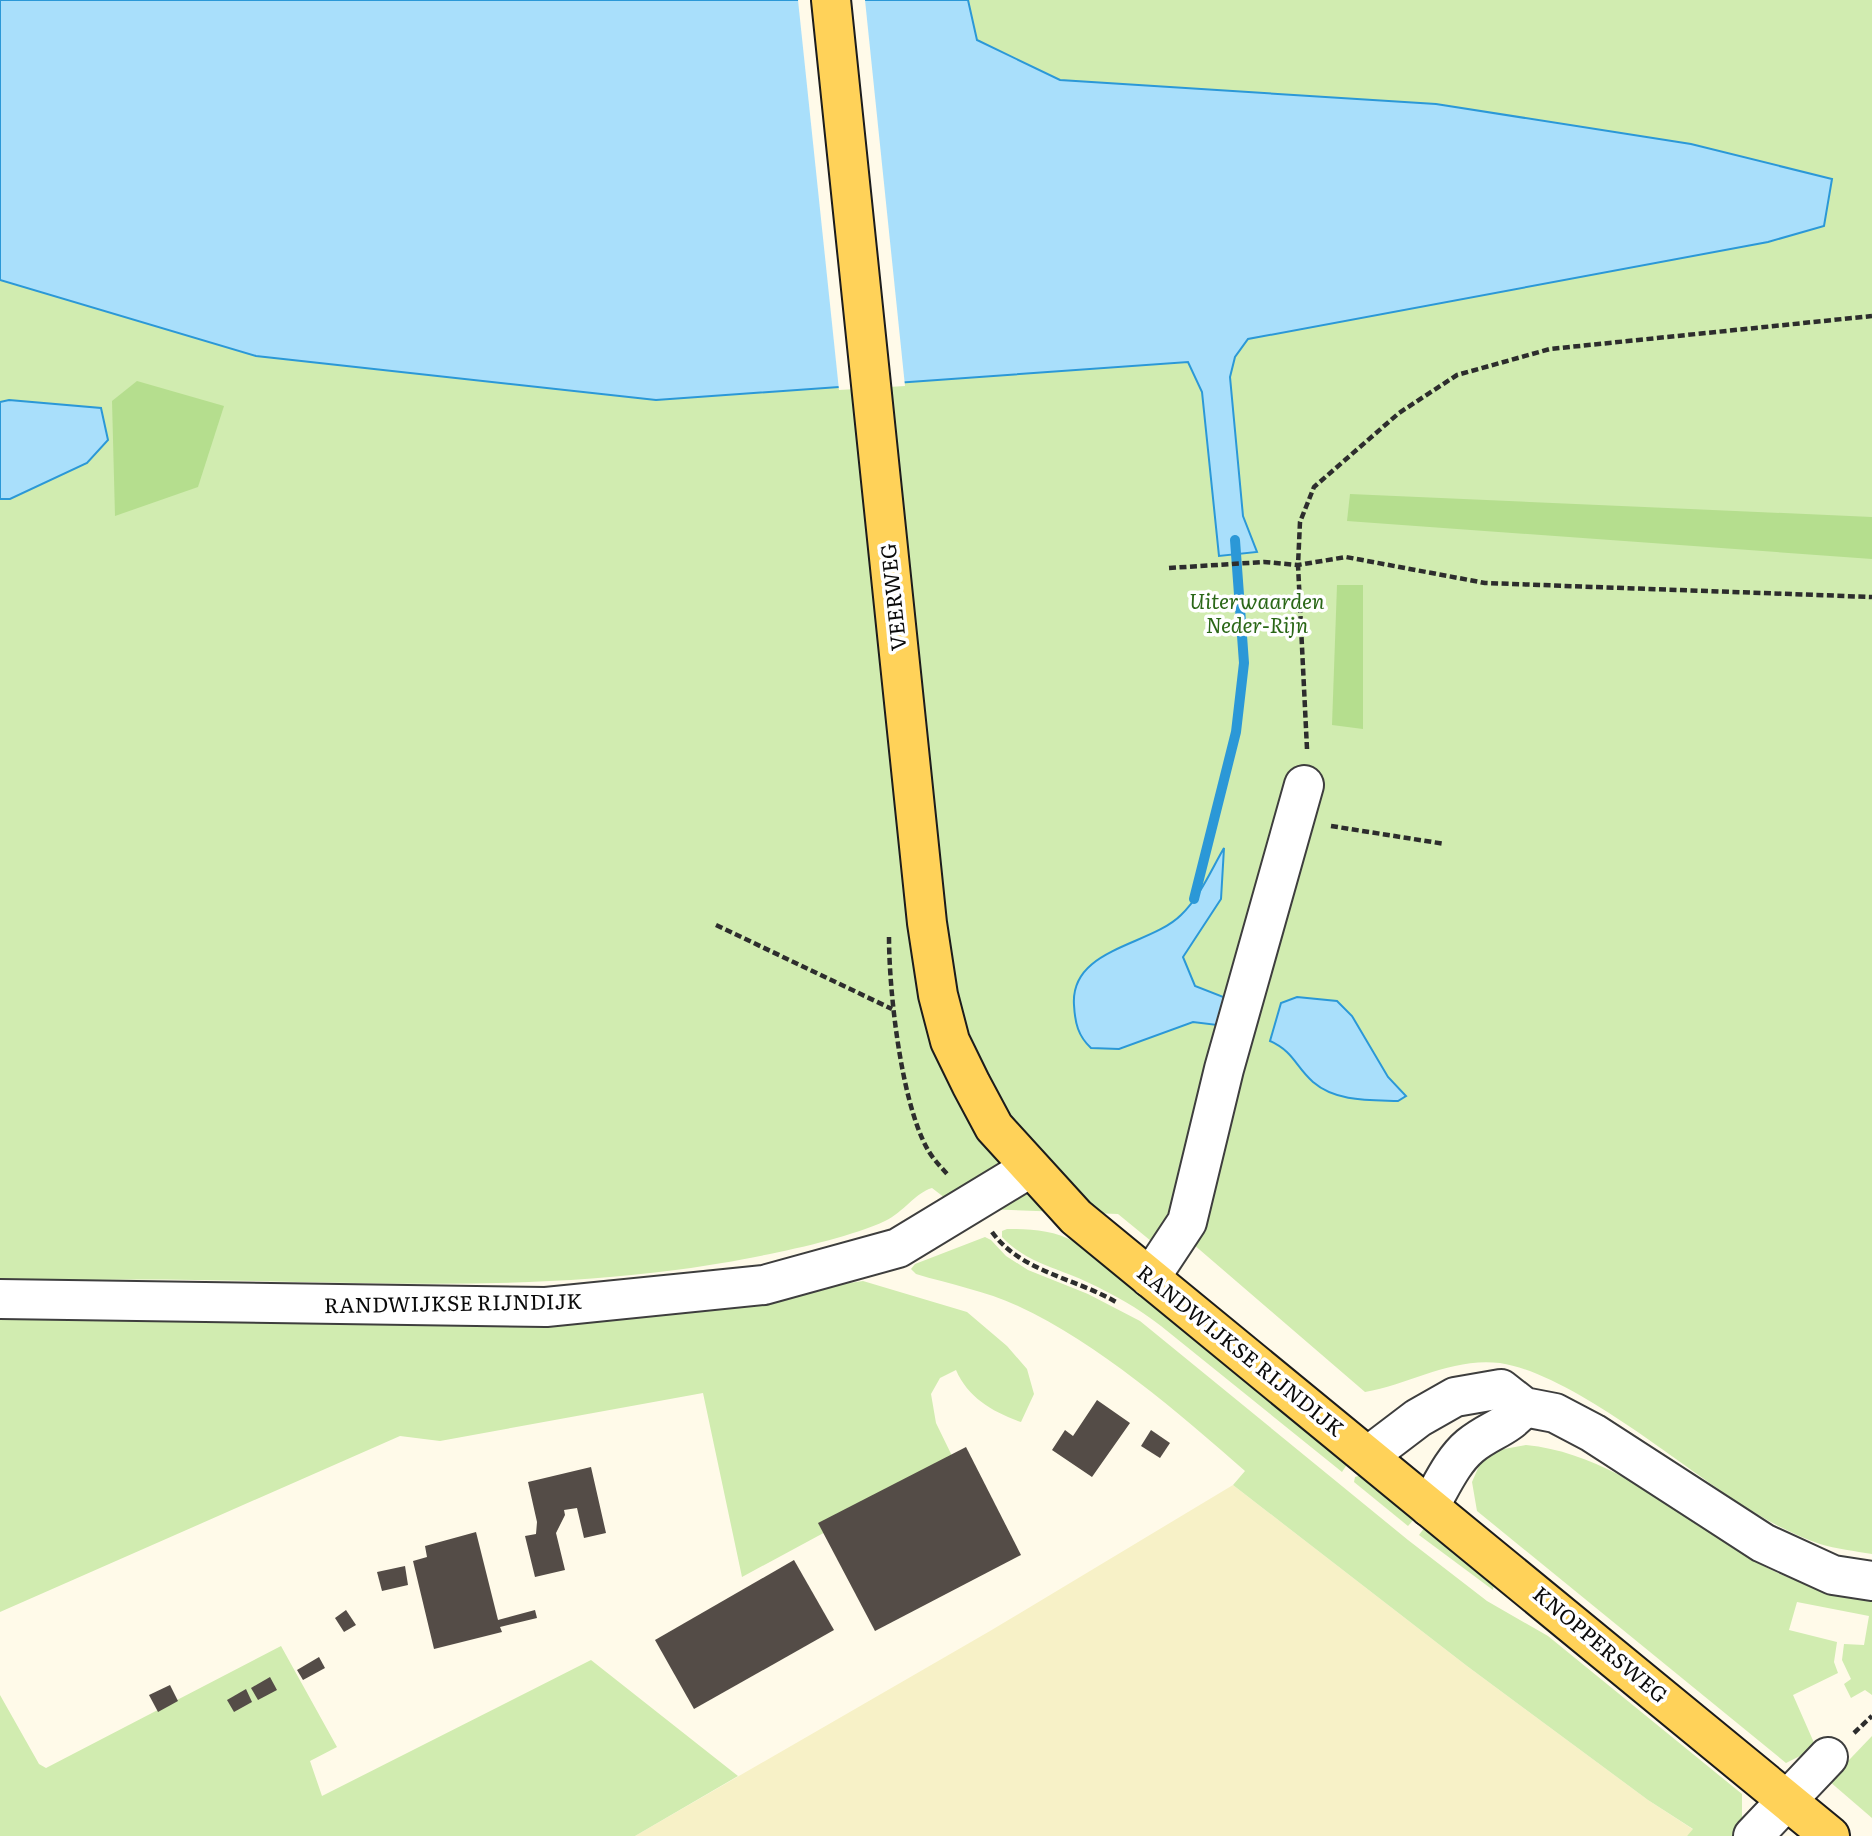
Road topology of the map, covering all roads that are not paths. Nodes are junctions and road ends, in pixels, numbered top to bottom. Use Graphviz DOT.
graph roads {
  1 [pos="831,0"];
  2 [pos="1299,802"];
  3 [pos="1030,1168"];
  4 [pos="1150,1278"];
  5 [pos="0,1299"];
  6 [pos="1524,1408"];
  7 [pos="1368,1456"];
  8 [pos="1429,1507"];
  9 [pos="1872,1581"];
  10 [pos="1828,1757"];
  11 [pos="1787,1800"];
  12 [pos="1753,1836"];
  13 [pos="1830,1836"];
  1 -- 3 [label="main road, VEERWEG"];
  2 -- 4 [label="street"];
  3 -- 4 [label="main road, RANDWIJKSE RIJNDIJK"];
  3 -- 5 [label="street, RANDWIJKSE RIJNDIJK"];
  4 -- 7 [label="main road, RANDWIJKSE RIJNDIJK"];
  6 -- 7 [label="street"];
  6 -- 8 [label="street"];
  6 -- 9 [label="street"];
  7 -- 8 [label="main road, KNOPPERSWEG"];
  8 -- 11 [label="main road, KNOPPERSWEG"];
  10 -- 11 [label="street"];
  11 -- 12 [label="street"];
  11 -- 13 [label="main road, KNOPPERSWEG"];
}
